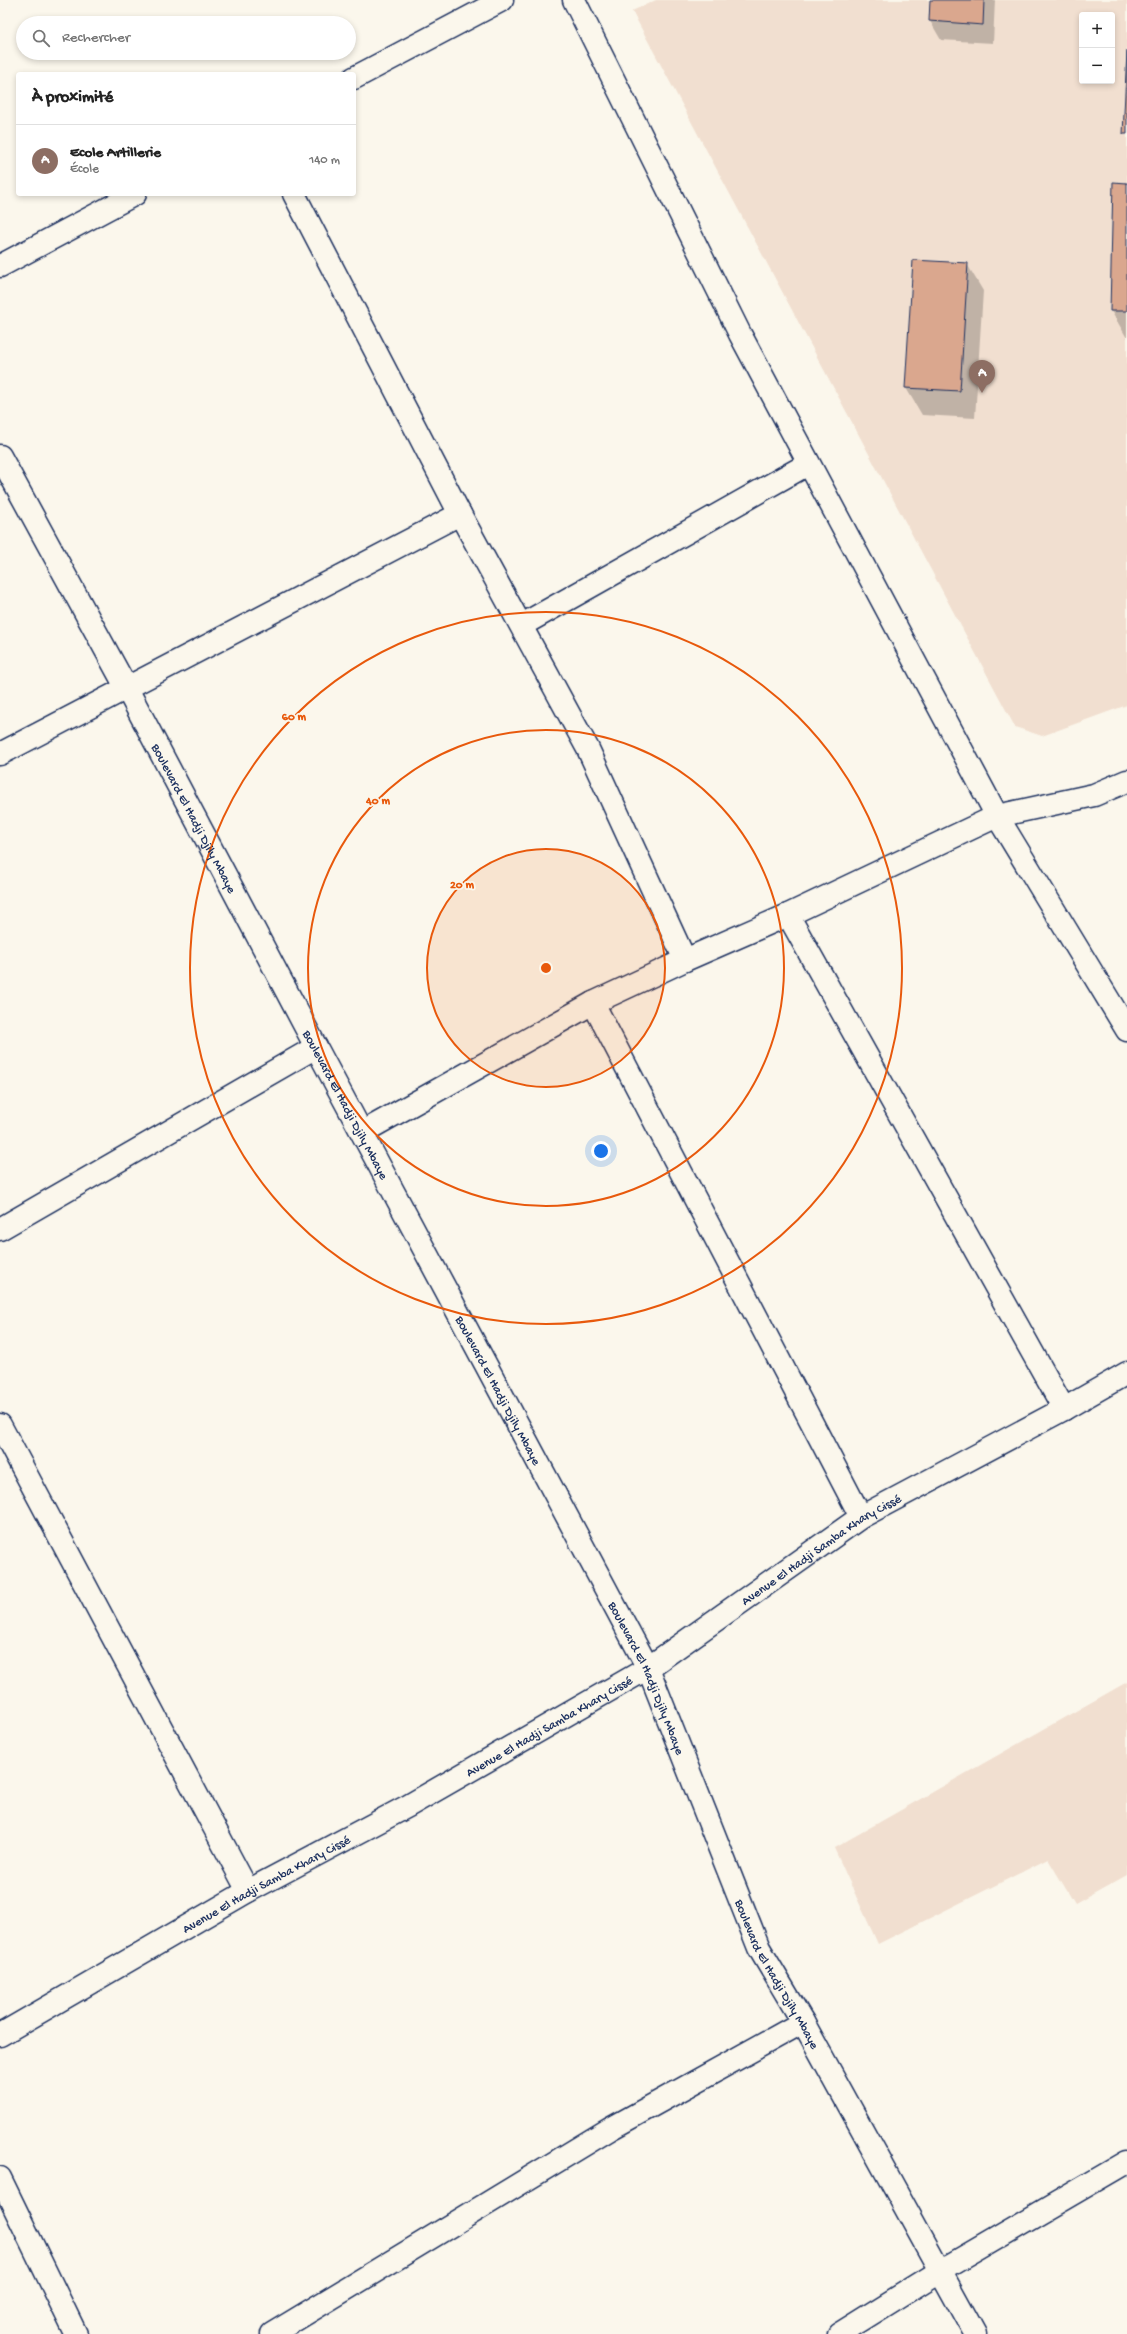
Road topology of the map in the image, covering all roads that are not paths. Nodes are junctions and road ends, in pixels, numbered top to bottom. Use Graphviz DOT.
graph roads {
  1 [pos="502,0"];
  2 [pos="574,0"];
  3 [pos="356,77"];
  4 [pos="131,196"];
  5 [pos="295,196"];
  6 [pos="0,266"];
  7 [pos="0,456"];
  8 [pos="808,464"];
  9 [pos="460,514"];
  10 [pos="522,625"];
  11 [pos="126,687"];
  12 [pos="0,754"];
  13 [pos="1127,781"];
  14 [pos="997,816"];
  15 [pos="788,916"];
  16 [pos="685,960"];
  17 [pos="593,1003"];
  18 [pos="1124,1018"];
  19 [pos="316,1047"];
  20 [pos="363,1132"];
  21 [pos="0,1228"];
  22 [pos="1127,1373"];
  23 [pos="1064,1409"];
  24 [pos="0,1425"];
  25 [pos="861,1517"];
  26 [pos="648,1668"];
  27 [pos="248,1891"];
  28 [pos="803,2022"];
  29 [pos="0,2034"];
  30 [pos="1127,2162"];
  31 [pos="0,2178"];
  32 [pos="940,2271"];
  33 [pos="76,2334"];
  34 [pos="272,2334"];
  35 [pos="839,2334"];
  36 [pos="975,2334"];
  1 -- 3 [label="street"];
  2 -- 8 [label="street"];
  4 -- 6 [label="street"];
  5 -- 9 [label="street"];
  7 -- 11 [label="street, Boulevard El Hadji Djily Mbaye"];
  8 -- 10 [label="street"];
  8 -- 14 [label="street"];
  9 -- 10 [label="street"];
  9 -- 11 [label="street"];
  10 -- 16 [label="street"];
  11 -- 12 [label="street"];
  11 -- 19 [label="street, Boulevard El Hadji Djily Mbaye"];
  13 -- 14 [label="street"];
  14 -- 15 [label="street"];
  14 -- 18 [label="street"];
  15 -- 16 [label="street"];
  15 -- 23 [label="street"];
  16 -- 17 [label="street"];
  17 -- 20 [label="street"];
  17 -- 25 [label="street"];
  19 -- 20 [label="street, Boulevard El Hadji Djily Mbaye"];
  19 -- 21 [label="street"];
  20 -- 26 [label="street, Boulevard El Hadji Djily Mbaye"];
  22 -- 23 [label="street, Avenue El Hadji Samba Khary Cissé"];
  23 -- 25 [label="street, Avenue El Hadji Samba Khary Cissé"];
  24 -- 27 [label="street"];
  25 -- 26 [label="street, Avenue El Hadji Samba Khary Cissé"];
  26 -- 27 [label="street, Avenue El Hadji Samba Khary Cissé"];
  26 -- 28 [label="street, Boulevard El Hadji Djily Mbaye"];
  27 -- 29 [label="street, Avenue El Hadji Samba Khary Cissé"];
  28 -- 32 [label="street, Boulevard El Hadji Djily Mbaye"];
  28 -- 34 [label="street"];
  30 -- 32 [label="street"];
  31 -- 33 [label="street"];
  32 -- 35 [label="street"];
  32 -- 36 [label="street, Boulevard El Hadji Djily Mbaye"];
}
